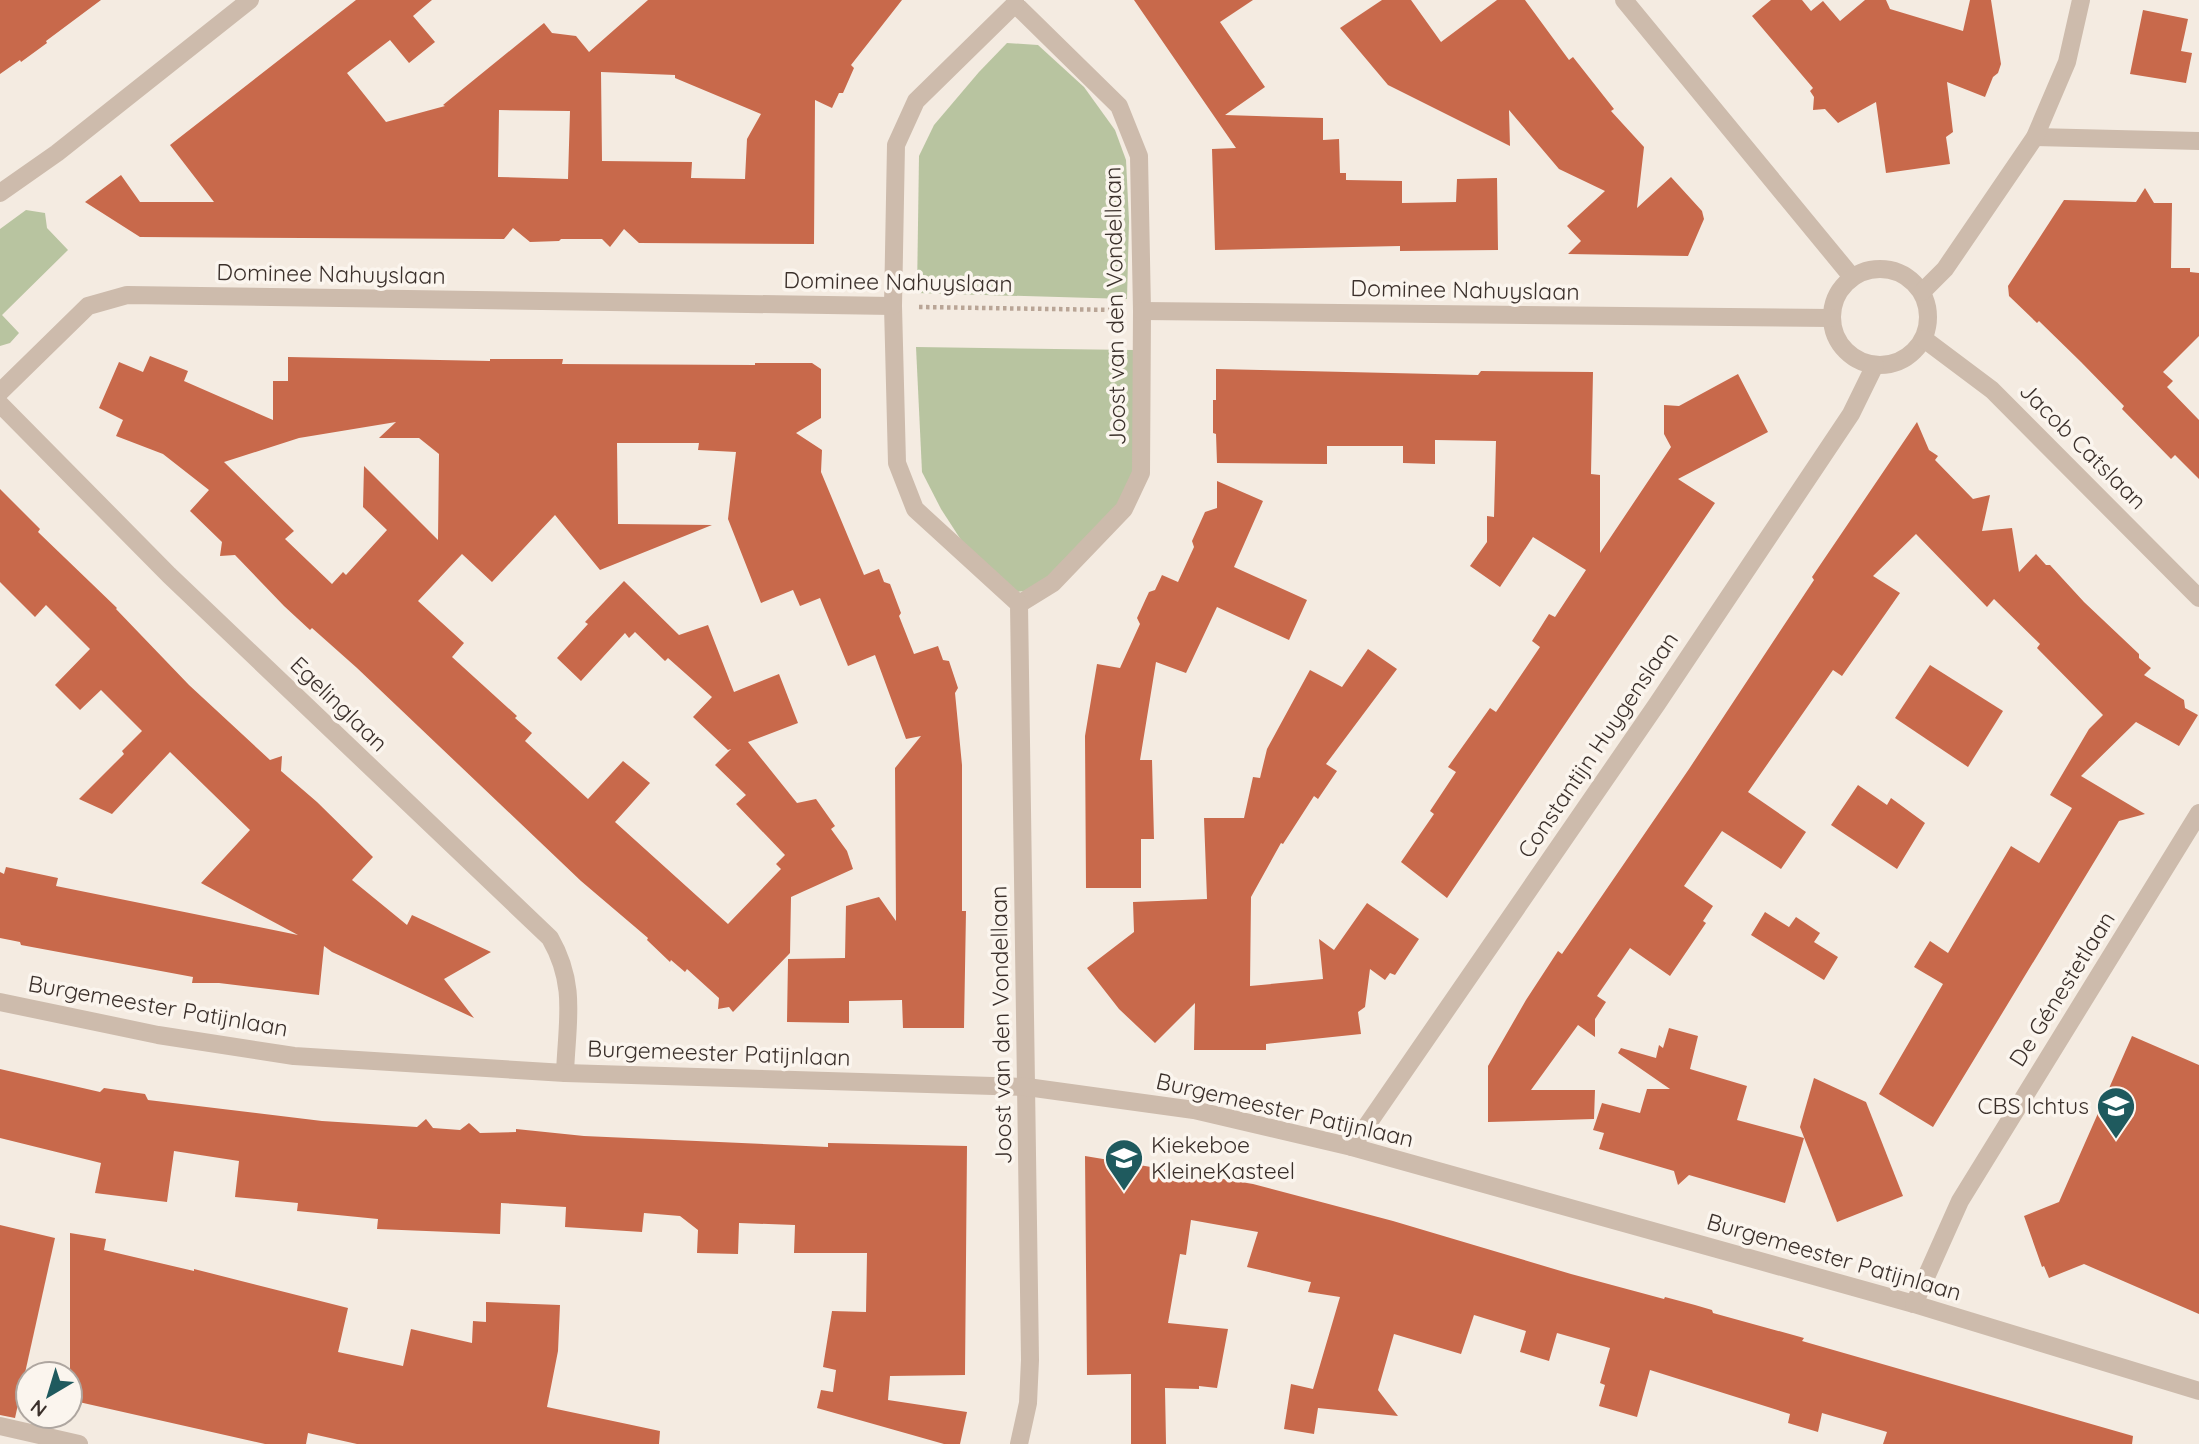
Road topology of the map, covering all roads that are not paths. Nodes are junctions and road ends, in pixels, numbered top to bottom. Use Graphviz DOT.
graph roads {
  1 [pos="250,0"];
  2 [pos="1624,0"];
  3 [pos="2081,0"];
  4 [pos="1015,2"];
  5 [pos="2035,137"];
  6 [pos="2199,141"];
  7 [pos="0,193"];
  8 [pos="1852,277"];
  9 [pos="1922,292"];
  10 [pos="893,306"];
  11 [pos="1142,311"];
  12 [pos="1832,318"];
  13 [pos="1924,339"];
  14 [pos="1875,365"];
  15 [pos="0,392"];
  16 [pos="0,404"];
  17 [pos="2199,598"];
  18 [pos="1019,604"];
  19 [pos="2199,813"];
  20 [pos="0,1002"];
  21 [pos="565,1073"];
  22 [pos="1027,1087"];
  23 [pos="1352,1147"];
  24 [pos="1914,1304"];
  25 [pos="2199,1391"];
  26 [pos="0,1426"];
  27 [pos="79,1444"];
  28 [pos="1019,1444"];
  1 -- 7 [label="street"];
  2 -- 8 [label="street"];
  3 -- 5 [label="street"];
  4 -- 10 [label="street, Joost van den Vondellaan"];
  4 -- 11 [label="street, Joost van den Vondellaan"];
  5 -- 6 [label="street"];
  5 -- 9 [label="street"];
  8 -- 9 [label="street"];
  8 -- 12 [label="street"];
  9 -- 13 [label="street"];
  10 -- 15 [label="street, Dominee Nahuyslaan"];
  10 -- 18 [label="street, Joost van den Vondellaan"];
  11 -- 12 [label="street, Dominee Nahuyslaan"];
  11 -- 18 [label="street, Joost van den Vondellaan"];
  12 -- 14 [label="street"];
  13 -- 14 [label="street"];
  13 -- 17 [label="street, Jacob Catslaan"];
  14 -- 23 [label="street, Constantijn Huygenslaan"];
  16 -- 21 [label="street, Egelinglaan"];
  18 -- 22 [label="street, Joost van den Vondellaan"];
  19 -- 24 [label="street, De Génestetlaan"];
  20 -- 21 [label="street, Burgemeester Patijnlaan"];
  21 -- 22 [label="street, Burgemeester Patijnlaan"];
  22 -- 23 [label="street, Burgemeester Patijnlaan"];
  22 -- 28 [label="street, Joost van den Vondellaan"];
  23 -- 24 [label="street, Burgemeester Patijnlaan"];
  24 -- 25 [label="street, Burgemeester Patijnlaan"];
  26 -- 27 [label="street"];
}
